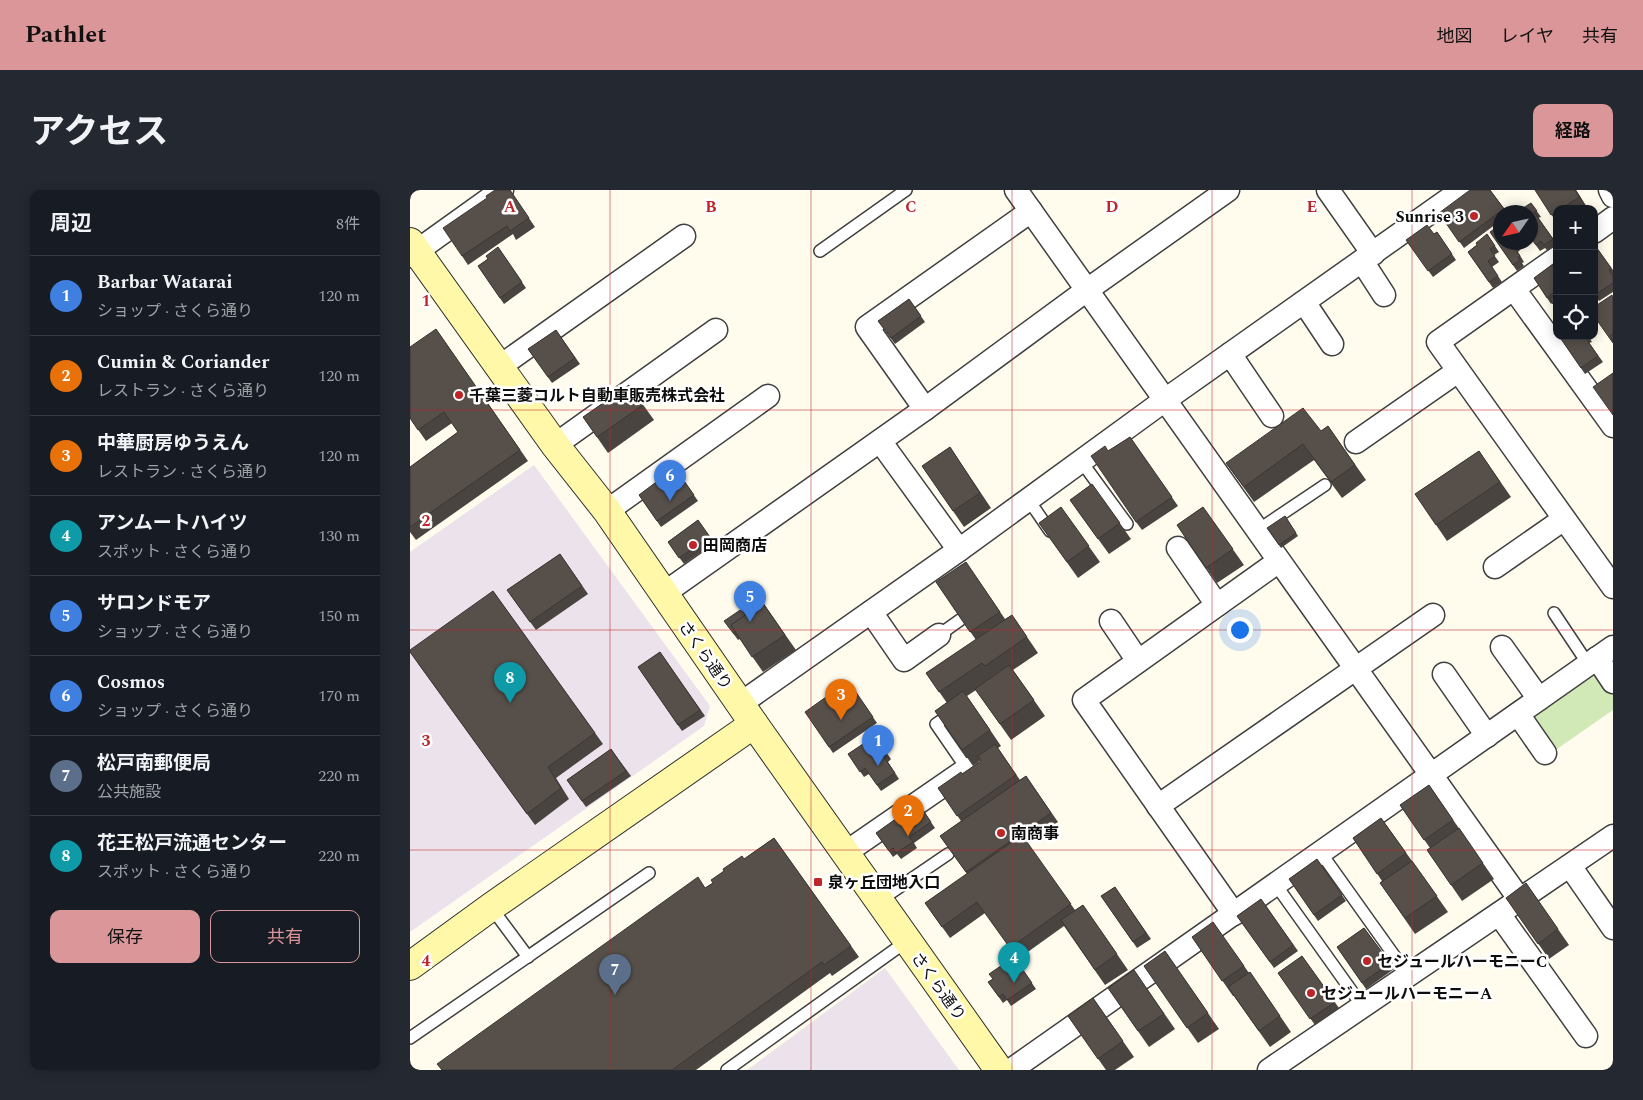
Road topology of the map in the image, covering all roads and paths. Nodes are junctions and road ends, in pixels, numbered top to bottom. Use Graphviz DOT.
graph roads {
  1 [pos="502,190"];
  2 [pos="906,190"];
  3 [pos="1016,190"];
  4 [pos="1228,190"];
  5 [pos="1328,190"];
  6 [pos="1462,190"];
  7 [pos="1610,190"];
  8 [pos="1613,196"];
  9 [pos="1031,211"];
  10 [pos="1613,218"];
  11 [pos="1598,229"];
  12 [pos="684,236"];
  13 [pos="412,250"];
  14 [pos="820,251"];
  15 [pos="1367,258"];
  16 [pos="1553,261"];
  17 [pos="1514,288"];
  18 [pos="1087,290"];
  19 [pos="1384,295"];
  20 [pos="1304,302"];
  21 [pos="716,330"];
  22 [pos="1332,344"];
  23 [pos="1230,354"];
  24 [pos="499,368"];
  25 [pos="1458,371"];
  26 [pos="768,396"];
  27 [pos="1165,400"];
  28 [pos="924,410"];
  29 [pos="1272,416"];
  30 [pos="1613,426"];
  31 [pos="880,441"];
  32 [pos="1356,442"];
  33 [pos="555,446"];
  34 [pos="1082,461"];
  35 [pos="1325,484"];
  36 [pos="1028,499"];
  37 [pos="607,511"];
  38 [pos="1564,519"];
  39 [pos="1127,524"];
  40 [pos="1258,530"];
  41 [pos="1050,531"];
  42 [pos="1178,548"];
  43 [pos="959,550"];
  44 [pos="1279,561"];
  45 [pos="1495,568"];
  46 [pos="1613,586"];
  47 [pos="663,594"];
  48 [pos="1217,604"];
  49 [pos="871,612"];
  50 [pos="1554,613"];
  51 [pos="1434,615"];
  52 [pos="960,620"];
  53 [pos="1111,621"];
  54 [pos="939,635"];
  55 [pos="1502,647"];
  56 [pos="1599,657"];
  57 [pos="1138,661"];
  58 [pos="1356,668"];
  59 [pos="1444,674"];
  60 [pos="1613,682"];
  61 [pos="1539,699"];
  62 [pos="747,714"];
  63 [pos="1518,714"];
  64 [pos="948,716"];
  65 [pos="1487,736"];
  66 [pos="1545,754"];
  67 [pos="967,769"];
  68 [pos="1431,775"];
  69 [pos="1158,806"];
  70 [pos="1613,836"];
  71 [pos="845,853"];
  72 [pos="1321,853"];
  73 [pos="948,854"];
  74 [pos="1570,866"];
  75 [pos="649,873"];
  76 [pos="1276,885"];
  77 [pos="1520,900"];
  78 [pos="879,901"];
  79 [pos="491,907"];
  80 [pos="1234,914"];
  81 [pos="1499,914"];
  82 [pos="1613,928"];
  83 [pos="906,941"];
  84 [pos="528,957"];
  85 [pos="410,966"];
  86 [pos="1408,975"];
  87 [pos="1363,1007"];
  88 [pos="1586,1036"];
  89 [pos="411,1037"];
  90 [pos="1276,1068"];
  91 [pos="727,1070"];
  92 [pos="999,1070"];
  93 [pos="1011,1070"];
  1 -- 13 [label="street"];
  2 -- 14 [label="lane"];
  3 -- 9 [label="street"];
  4 -- 18 [label="street"];
  5 -- 15 [label="street"];
  6 -- 15 [label="street"];
  7 -- 8 [label="street"];
  9 -- 18 [label="street"];
  9 -- 28 [label="street"];
  10 -- 11 [label="street"];
  12 -- 24 [label="street"];
  13 -- 24 [label="street, さくら通り"];
  15 -- 19 [label="street"];
  15 -- 20 [label="street"];
  16 -- 17 [label="street"];
  17 -- 25 [label="street"];
  17 -- 30 [label="street"];
  18 -- 27 [label="street"];
  18 -- 28 [label="street"];
  20 -- 22 [label="street"];
  20 -- 23 [label="street"];
  21 -- 33 [label="street"];
  23 -- 27 [label="street"];
  23 -- 29 [label="street"];
  24 -- 33 [label="street, さくら通り"];
  25 -- 32 [label="street"];
  25 -- 38 [label="street"];
  26 -- 37 [label="street"];
  27 -- 34 [label="street"];
  27 -- 40 [label="street"];
  28 -- 31 [label="street"];
  31 -- 43 [label="street"];
  31 -- 47 [label="street"];
  33 -- 37 [label="street, さくら通り"];
  34 -- 36 [label="street"];
  34 -- 39 [label="lane"];
  35 -- 40 [label="lane"];
  36 -- 41 [label="lane"];
  36 -- 43 [label="street"];
  37 -- 47 [label="street, さくら通り"];
  38 -- 45 [label="street"];
  38 -- 46 [label="street"];
  40 -- 44 [label="street"];
  42 -- 48 [label="street"];
  43 -- 49 [label="street"];
  44 -- 48 [label="street"];
  44 -- 58 [label="street"];
  47 -- 62 [label="street, さくら通り"];
  48 -- 57 [label="street"];
  49 -- 54 [label="street"];
  49 -- 62 [label="street"];
  50 -- 56 [label="lane"];
  51 -- 58 [label="street"];
  52 -- 54 [label="lane"];
  53 -- 57 [label="street"];
  55 -- 61 [label="street"];
  56 -- 60 [label="street"];
  56 -- 61 [label="street"];
  57 -- 69 [label="street"];
  58 -- 68 [label="street"];
  58 -- 69 [label="street"];
  59 -- 65 [label="street"];
  61 -- 63 [label="street"];
  62 -- 71 [label="street, さくら通り"];
  62 -- 79 [label="street"];
  63 -- 65 [label="street"];
  63 -- 66 [label="street"];
  64 -- 67 [label="lane"];
  65 -- 68 [label="street"];
  67 -- 71 [label="street"];
  68 -- 72 [label="street"];
  68 -- 77 [label="street"];
  69 -- 80 [label="street"];
  70 -- 74 [label="street"];
  71 -- 78 [label="street, さくら通り"];
  72 -- 76 [label="street"];
  72 -- 86 [label="lane"];
  73 -- 78 [label="lane"];
  74 -- 77 [label="street"];
  74 -- 82 [label="street"];
  75 -- 84 [label="lane"];
  76 -- 80 [label="street"];
  76 -- 87 [label="lane"];
  77 -- 81 [label="street"];
  78 -- 83 [label="street, さくら通り"];
  79 -- 84 [label="lane"];
  79 -- 85 [label="street"];
  80 -- 93 [label="street"];
  81 -- 86 [label="street"];
  81 -- 88 [label="street"];
  83 -- 91 [label="lane"];
  83 -- 92 [label="street, さくら通り"];
  84 -- 89 [label="lane"];
  86 -- 87 [label="street"];
  87 -- 90 [label="street"];
}
